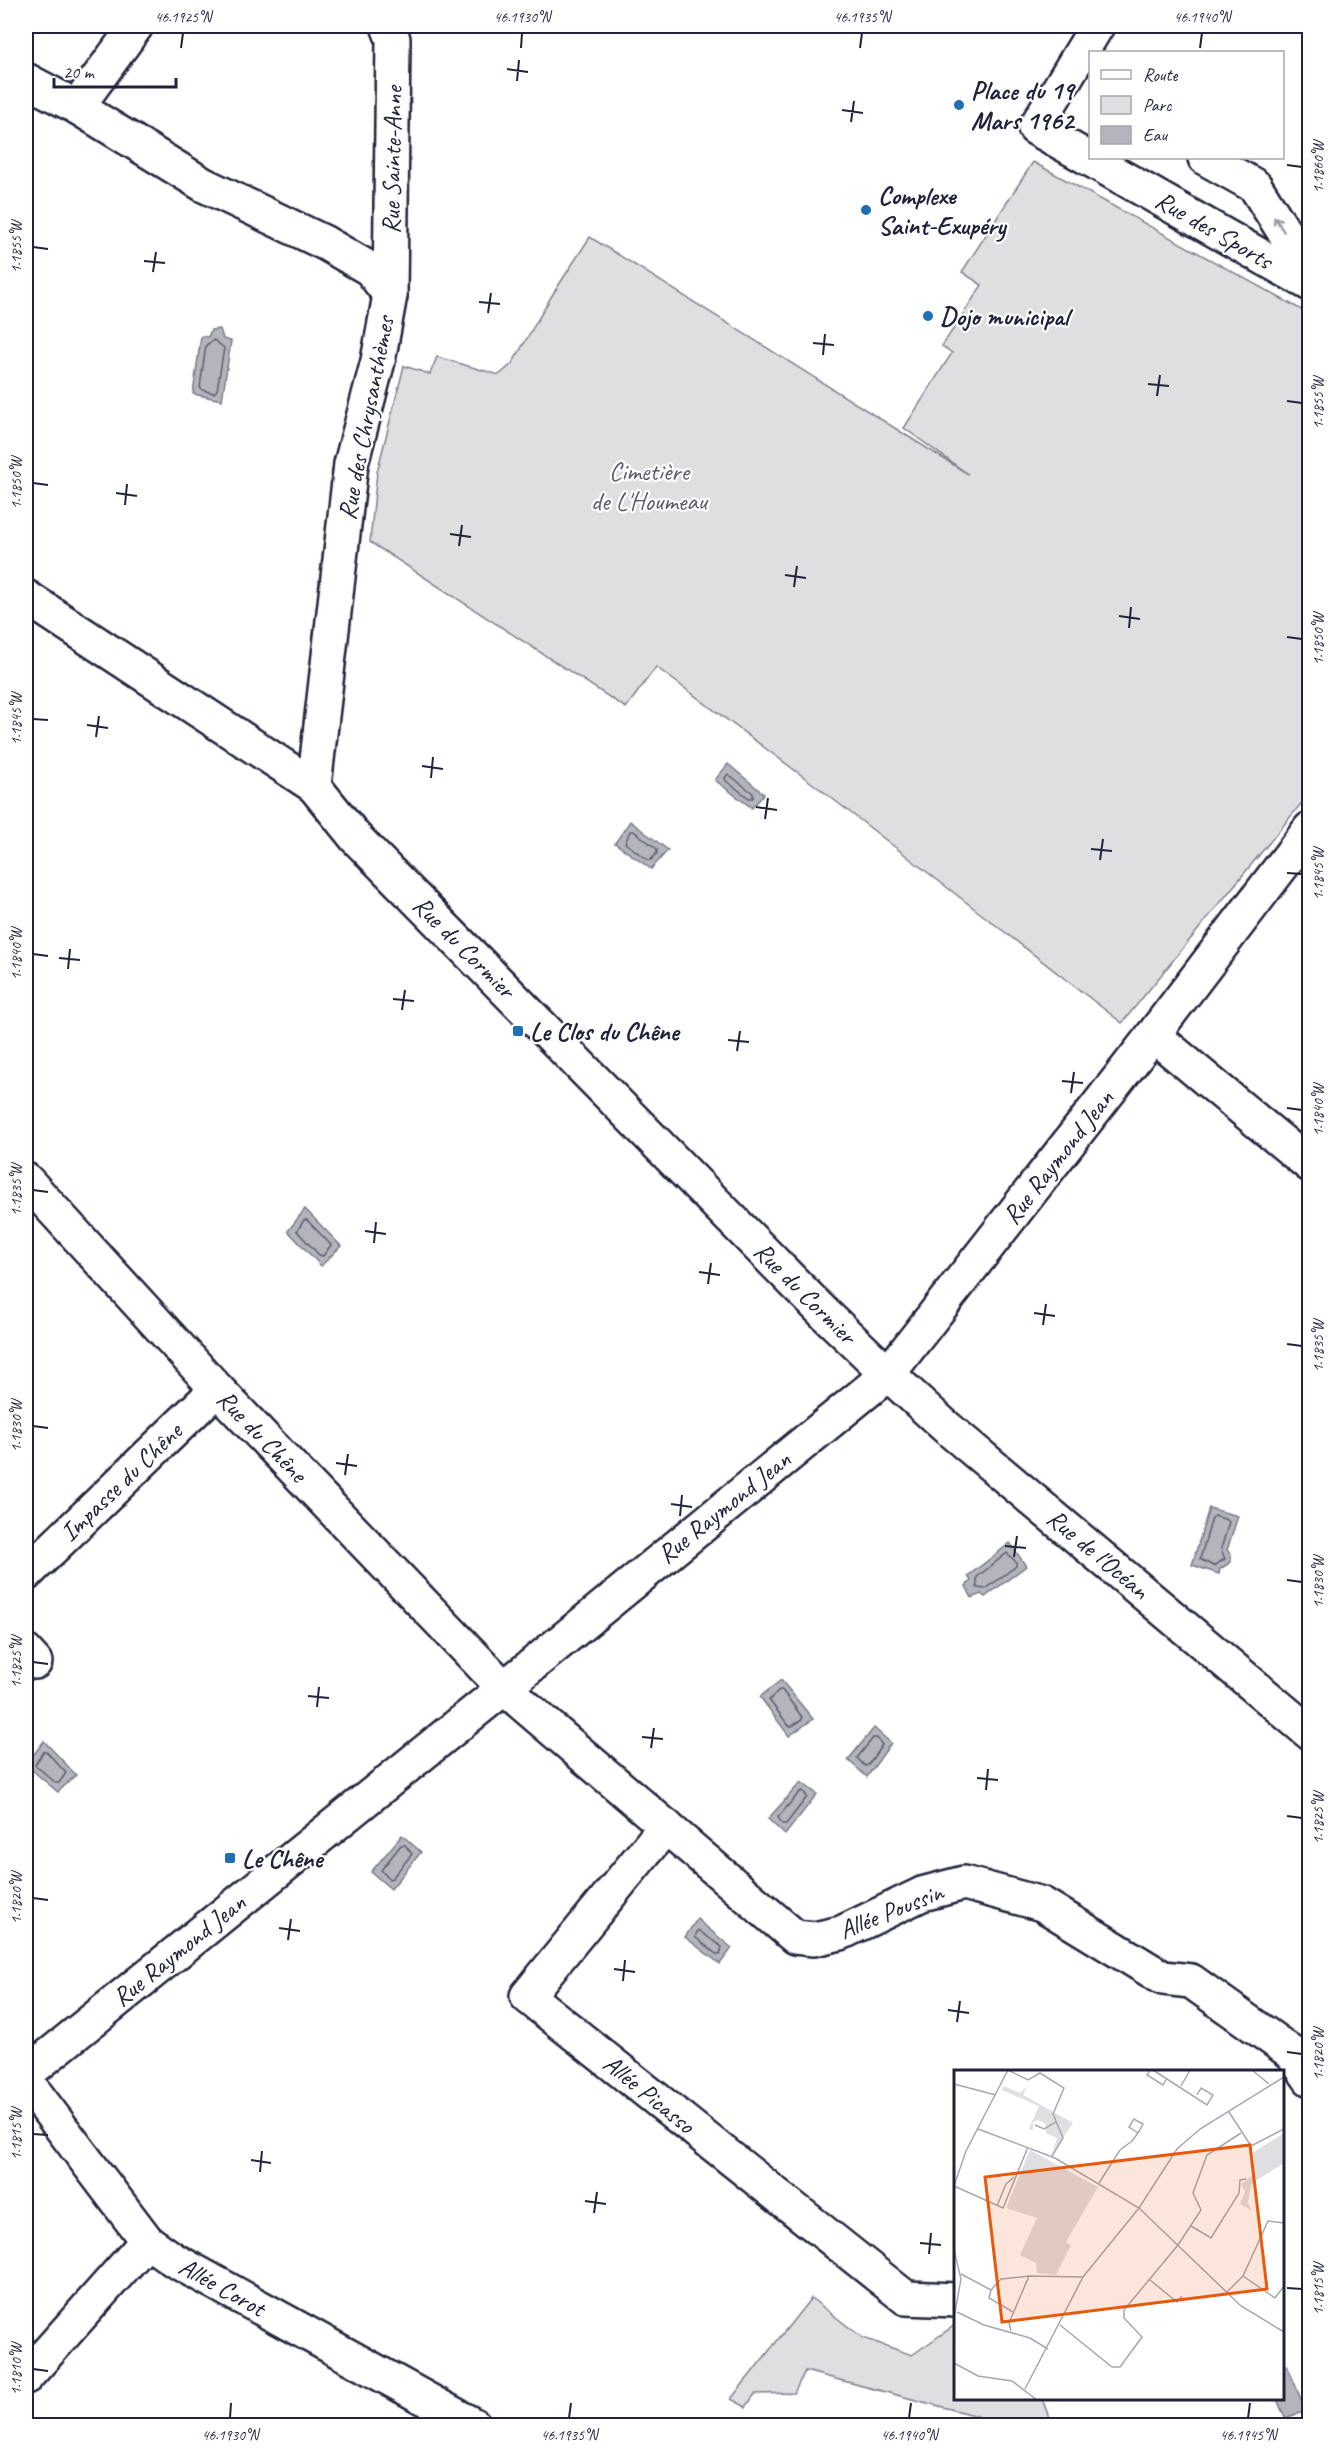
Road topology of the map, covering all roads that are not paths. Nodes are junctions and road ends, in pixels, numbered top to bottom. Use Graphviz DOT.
graph roads {
  1 [pos="136,26"];
  2 [pos="388,26"];
  3 [pos="1097,26"];
  4 [pos="26,80"];
  5 [pos="1078,85"];
  6 [pos="77,107"];
  7 [pos="1089,159"];
  8 [pos="1090,159"];
  9 [pos="1208,159"];
  10 [pos="1310,273"];
  11 [pos="1310,284"];
  12 [pos="390,295"];
  13 [pos="26,597"];
  14 [pos="314,786"];
  15 [pos="1310,829"];
  16 [pos="1153,1035"];
  17 [pos="1310,1165"];
  18 [pos="26,1180"];
  19 [pos="888,1374"];
  20 [pos="217,1389"];
  21 [pos="26,1574"];
  22 [pos="504,1688"];
  23 [pos="1310,1733"];
  24 [pos="666,1826"];
  25 [pos="26,2074"];
  26 [pos="1310,2079"];
  27 [pos="26,2081"];
  28 [pos="147,2241"];
  29 [pos="954,2300"];
  30 [pos="26,2377"];
  31 [pos="475,2426"];
  1 -- 6 [label="street"];
  2 -- 12 [label="street, Rue Sainte-Anne"];
  3 -- 5 [label="street, Rue des Sports"];
  4 -- 6 [label="street, Rue des Chrysanthèmes"];
  5 -- 7 [label="street, Rue des Sports"];
  6 -- 12 [label="street, Rue des Chrysanthèmes"];
  8 -- 11 [label="street, Rue des Sports"];
  10 -- 9 [label="street, one-way"];
  12 -- 14 [label="street, Rue des Chrysanthèmes"];
  13 -- 14 [label="street, Rue du Cormier"];
  14 -- 19 [label="street, Rue du Cormier"];
  15 -- 16 [label="street, Rue Raymond Jean"];
  16 -- 17 [label="street"];
  16 -- 19 [label="street, Rue Raymond Jean"];
  18 -- 20 [label="street, Rue du Chêne"];
  19 -- 22 [label="street, Rue Raymond Jean"];
  19 -- 23 [label="street, Rue de l'Océan"];
  20 -- 21 [label="street, Impasse du Chêne"];
  20 -- 22 [label="street, Rue du Chêne"];
  22 -- 24 [label="street, Allée Poussin"];
  22 -- 25 [label="street, Rue Raymond Jean"];
  24 -- 26 [label="street, Allée Poussin"];
  24 -- 29 [label="street, Allée Picasso"];
  27 -- 28 [label="street, Allée Corot"];
  28 -- 30 [label="street"];
  28 -- 31 [label="street, Allée Corot"];
}
